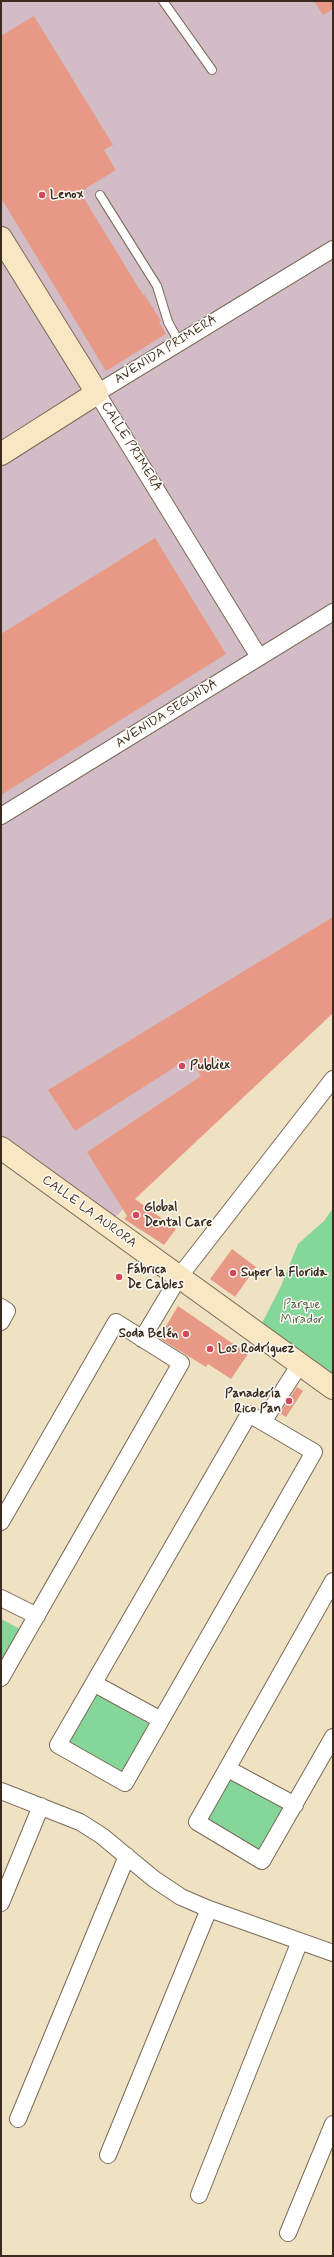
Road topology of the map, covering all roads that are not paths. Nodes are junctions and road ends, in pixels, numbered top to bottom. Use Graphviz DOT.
graph roads {
  1 [pos="163,1"];
  2 [pos="212,70"];
  3 [pos="100,195"];
  4 [pos="1,238"];
  5 [pos="333,249"];
  6 [pos="178,342"];
  7 [pos="97,393"];
  8 [pos="1,454"];
  9 [pos="333,612"];
  10 [pos="259,657"];
  11 [pos="1,816"];
  12 [pos="333,1079"];
  13 [pos="1,1148"];
  14 [pos="179,1276"];
  15 [pos="142,1339"];
  16 [pos="300,1364"];
  17 [pos="333,1388"];
  18 [pos="263,1422"];
  19 [pos="1,1522"];
  20 [pos="333,1581"];
  21 [pos="1,1598"];
  22 [pos="37,1616"];
  23 [pos="1,1678"];
  24 [pos="95,1684"];
  25 [pos="161,1720"];
  26 [pos="333,1737"];
  27 [pos="228,1769"];
  28 [pos="1,1791"];
  29 [pos="295,1805"];
  30 [pos="41,1806"];
  31 [pos="127,1856"];
  32 [pos="1,1904"];
  33 [pos="208,1909"];
  34 [pos="300,1941"];
  35 [pos="333,1953"];
  36 [pos="18,2119"];
  37 [pos="333,2124"];
  38 [pos="108,2155"];
  39 [pos="199,2195"];
  40 [pos="288,2233"];
  1 -- 2 [label="lane"];
  3 -- 6 [label="lane"];
  4 -- 7 [label="street, CALLE PRIMERA"];
  5 -- 6 [label="street, AVENIDA PRIMERA"];
  6 -- 7 [label="street, AVENIDA PRIMERA"];
  7 -- 8 [label="street, AVENIDA PRIMERA"];
  7 -- 10 [label="street, CALLE PRIMERA"];
  9 -- 10 [label="street, AVENIDA SEGUNDA"];
  10 -- 11 [label="street, AVENIDA SEGUNDA"];
  12 -- 14 [label="street"];
  13 -- 14 [label="street, CALLE LA AURORA"];
  14 -- 15 [label="street"];
  14 -- 16 [label="street, CALLE LA AURORA"];
  15 -- 19 [label="street"];
  15 -- 22 [label="street"];
  16 -- 17 [label="street, CALLE LA AURORA"];
  16 -- 18 [label="street"];
  18 -- 24 [label="street"];
  18 -- 25 [label="street"];
  20 -- 27 [label="street"];
  21 -- 22 [label="street"];
  22 -- 23 [label="street"];
  24 -- 25 [label="street"];
  24 -- 25 [label="street"];
  26 -- 29 [label="street"];
  27 -- 29 [label="street"];
  27 -- 29 [label="street"];
  28 -- 30 [label="street"];
  30 -- 31 [label="street"];
  30 -- 32 [label="street"];
  31 -- 33 [label="street"];
  31 -- 36 [label="street"];
  33 -- 34 [label="street"];
  33 -- 38 [label="street"];
  34 -- 35 [label="street"];
  34 -- 39 [label="street"];
  37 -- 40 [label="street"];
}
